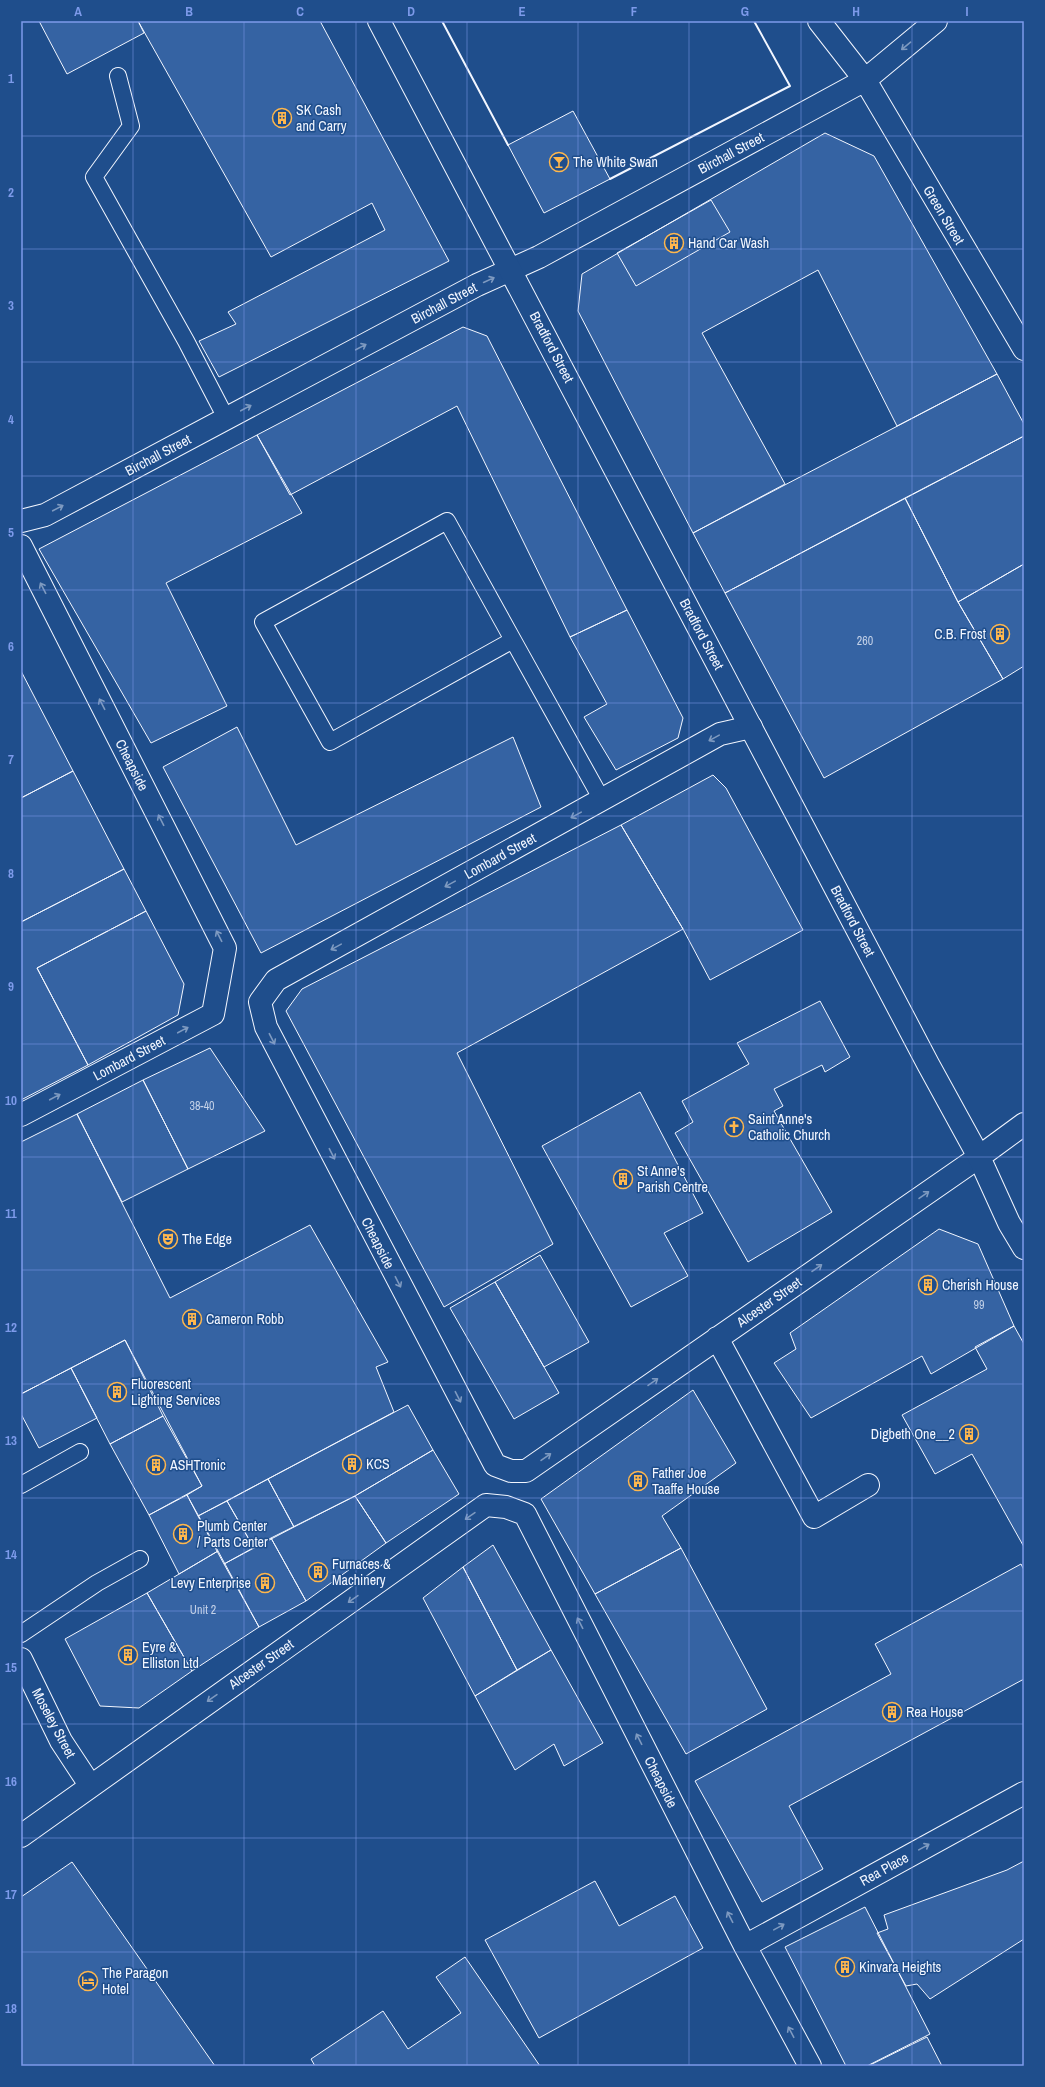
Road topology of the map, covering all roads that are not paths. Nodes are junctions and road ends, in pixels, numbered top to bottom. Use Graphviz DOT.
graph roads {
  1 [pos="379,21"];
  2 [pos="819,21"];
  3 [pos="936,21"];
  4 [pos="118,76"];
  5 [pos="865,80"];
  6 [pos="511,270"];
  7 [pos="1024,349"];
  8 [pos="226,418"];
  9 [pos="21,521"];
  10 [pos="21,546"];
  11 [pos="513,640"];
  12 [pos="751,727"];
  13 [pos="602,800"];
  14 [pos="219,987"];
  15 [pos="260,1002"];
  16 [pos="21,1115"];
  17 [pos="1024,1124"];
  18 [pos="979,1157"];
  19 [pos="1024,1248"];
  20 [pos="717,1338"];
  21 [pos="80,1452"];
  22 [pos="511,1471"];
  23 [pos="868,1484"];
  24 [pos="21,1485"];
  25 [pos="506,1507"];
  26 [pos="140,1559"];
  27 [pos="21,1634"];
  28 [pos="21,1659"];
  29 [pos="90,1785"];
  30 [pos="1024,1793"];
  31 [pos="21,1836"];
  32 [pos="745,1946"];
  33 [pos="810,2066"];
  1 -- 6 [label="street, Bradford Street"];
  2 -- 5 [label="street, Green Street"];
  3 -- 5 [label="street, Birchall Street, one-way"];
  4 -- 8 [label="lane"];
  5 -- 6 [label="street, Birchall Street"];
  5 -- 7 [label="street, Green Street"];
  8 -- 6 [label="street, Birchall Street, one-way"];
  6 -- 12 [label="street, Bradford Street"];
  9 -- 8 [label="street, Birchall Street, one-way"];
  14 -- 10 [label="street, Cheapside, one-way"];
  11 -- 11 [label="lane"];
  11 -- 13 [label="lane"];
  12 -- 13 [label="street, Lombard Street, one-way"];
  12 -- 18 [label="street, Bradford Street"];
  13 -- 15 [label="street, Lombard Street, one-way"];
  16 -- 14 [label="street, Lombard Street, one-way"];
  15 -- 22 [label="street, Cheapside, one-way"];
  17 -- 18 [label="street, Alcester Street"];
  18 -- 19 [label="street, Bradford Street"];
  20 -- 18 [label="street, Alcester Street, one-way"];
  22 -- 20 [label="street, Alcester Street, one-way"];
  20 -- 23 [label="street"];
  21 -- 24 [label="lane"];
  25 -- 29 [label="street, Alcester Street, one-way"];
  32 -- 25 [label="street, Cheapside, one-way"];
  26 -- 27 [label="lane"];
  28 -- 29 [label="street, Moseley Street"];
  29 -- 31 [label="street, Alcester Street"];
  32 -- 30 [label="street, Rea Place, one-way"];
  33 -- 32 [label="street, Cheapside, one-way"];
}
